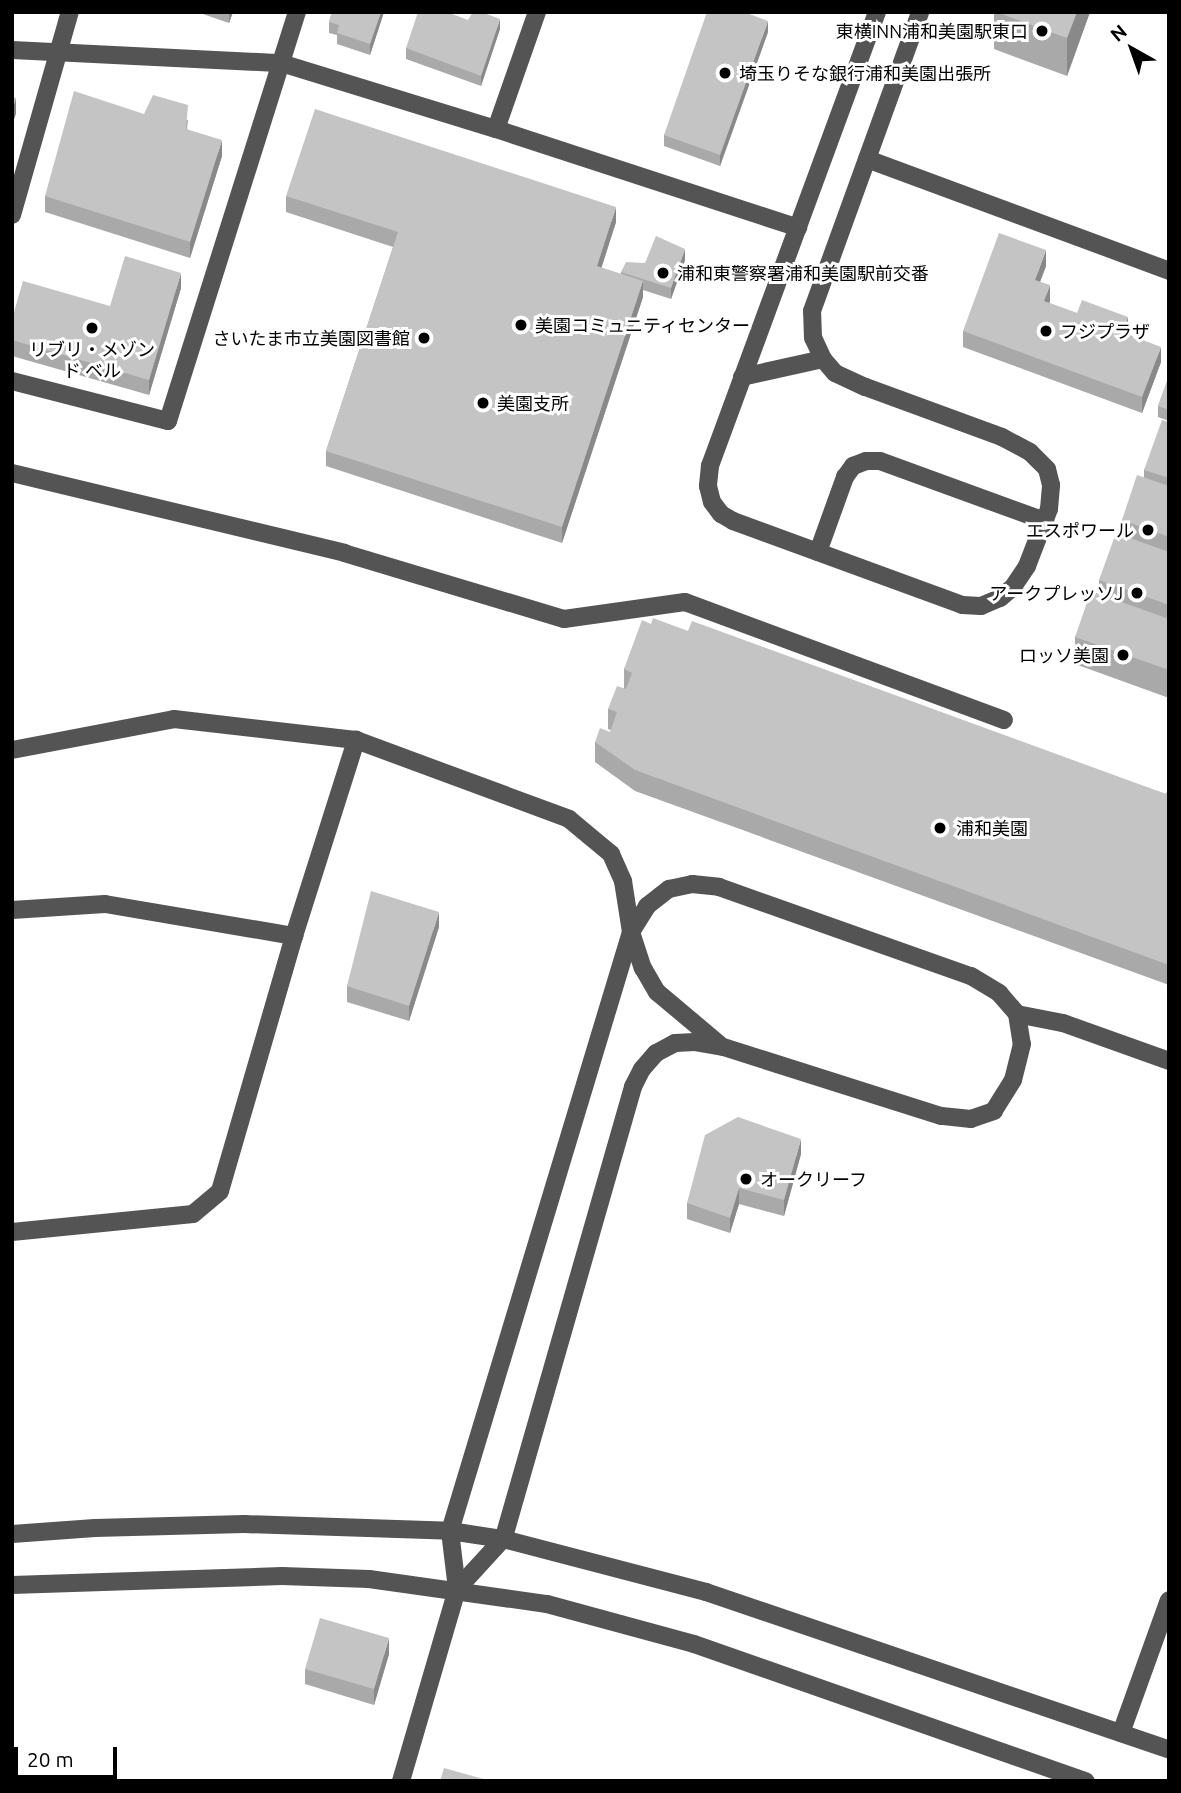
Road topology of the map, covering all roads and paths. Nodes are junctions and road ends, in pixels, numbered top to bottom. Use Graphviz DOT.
graph roads {
  1 [pos="70,12"];
  2 [pos="297,12"];
  3 [pos="537,12"];
  4 [pos="877,12"];
  5 [pos="920,12"];
  6 [pos="12,50"];
  7 [pos="59,53"];
  8 [pos="281,63"];
  9 [pos="496,129"];
  10 [pos="867,159"];
  11 [pos="12,215"];
  12 [pos="798,228"];
  13 [pos="1169,271"];
  14 [pos="822,359"];
  15 [pos="742,377"];
  16 [pos="12,381"];
  17 [pos="12,473"];
  18 [pos="1045,521"];
  19 [pos="818,552"];
  20 [pos="1004,720"];
  21 [pos="356,740"];
  22 [pos="12,750"];
  23 [pos="12,910"];
  24 [pos="631,932"];
  25 [pos="294,936"];
  26 [pos="1017,1014"];
  27 [pos="723,1047"];
  28 [pos="1169,1061"];
  29 [pos="12,1232"];
  30 [pos="450,1531"];
  31 [pos="12,1534"];
  32 [pos="503,1539"];
  33 [pos="12,1585"];
  34 [pos="457,1589"];
  35 [pos="1169,1600"];
  36 [pos="1121,1732"];
  37 [pos="1169,1750"];
  38 [pos="401,1781"];
  39 [pos="1086,1781"];
  1 -- 7 [label="street"];
  2 -- 8 [label="street"];
  3 -- 9 [label="street"];
  4 -- 12 [label="street"];
  5 -- 10 [label="street"];
  6 -- 7 [label="street"];
  7 -- 8 [label="street"];
  7 -- 11 [label="street"];
  8 -- 9 [label="street"];
  8 -- 16 [label="street"];
  9 -- 12 [label="street"];
  10 -- 13 [label="street"];
  10 -- 14 [label="street"];
  12 -- 15 [label="street"];
  14 -- 15 [label="street"];
  14 -- 18 [label="street"];
  15 -- 19 [label="street"];
  17 -- 20 [label="street"];
  18 -- 19 [label="street"];
  18 -- 19 [label="street"];
  21 -- 22 [label="street"];
  21 -- 24 [label="street"];
  21 -- 25 [label="street"];
  23 -- 25 [label="street"];
  24 -- 26 [label="street"];
  24 -- 27 [label="street"];
  24 -- 30 [label="street"];
  25 -- 29 [label="street"];
  26 -- 27 [label="street"];
  26 -- 28 [label="street"];
  27 -- 32 [label="street"];
  30 -- 31 [label="street"];
  30 -- 32 [label="street"];
  30 -- 34 [label="street"];
  32 -- 34 [label="street"];
  32 -- 36 [label="street"];
  33 -- 34 [label="street"];
  34 -- 38 [label="street"];
  34 -- 39 [label="street"];
  35 -- 36 [label="street"];
  36 -- 37 [label="street"];
}
